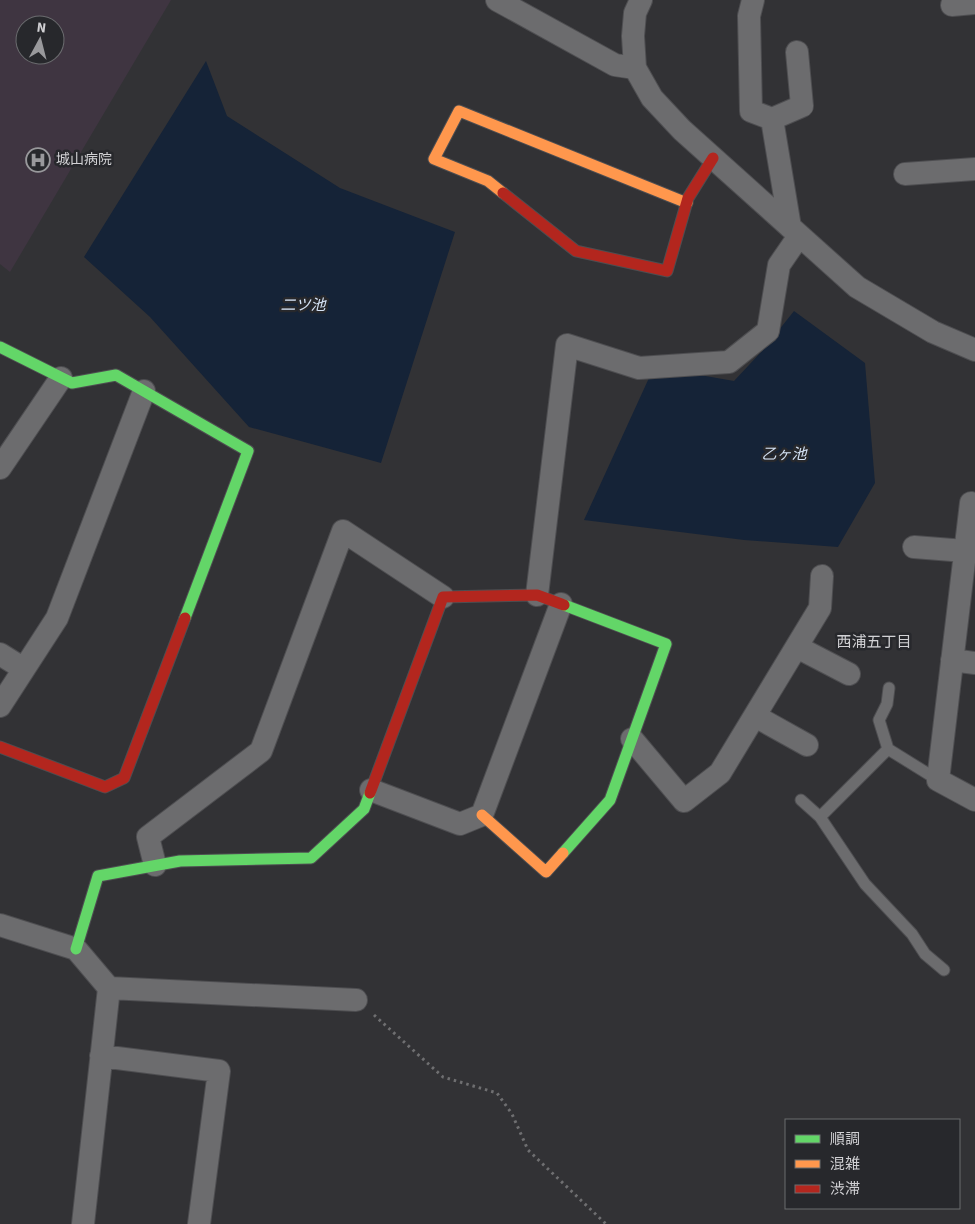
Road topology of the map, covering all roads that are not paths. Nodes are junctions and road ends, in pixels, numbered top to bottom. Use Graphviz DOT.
graph roads {
  1 [pos="497,0"];
  2 [pos="641,0"];
  3 [pos="753,0"];
  4 [pos="975,3"];
  5 [pos="952,5"];
  6 [pos="797,52"];
  7 [pos="635,68"];
  8 [pos="772,119"];
  9 [pos="713,158"];
  10 [pos="975,169"];
  11 [pos="904,174"];
  12 [pos="687,203"];
  13 [pos="794,231"];
  14 [pos="0,347"];
  15 [pos="975,350"];
  16 [pos="61,378"];
  17 [pos="144,391"];
  18 [pos="0,468"];
  19 [pos="971,503"];
  20 [pos="914,547"];
  21 [pos="965,551"];
  22 [pos="822,576"];
  23 [pos="537,595"];
  24 [pos="443,597"];
  25 [pos="561,604"];
  26 [pos="797,647"];
  27 [pos="0,654"];
  28 [pos="952,660"];
  29 [pos="975,663"];
  30 [pos="24,669"];
  31 [pos="849,674"];
  32 [pos="889,688"];
  33 [pos="0,706"];
  34 [pos="755,716"];
  35 [pos="632,738"];
  36 [pos="807,745"];
  37 [pos="0,746"];
  38 [pos="888,750"];
  39 [pos="938,780"];
  40 [pos="371,790"];
  41 [pos="801,800"];
  42 [pos="975,800"];
  43 [pos="482,815"];
  44 [pos="820,817"];
  45 [pos="154,865"];
  46 [pos="0,925"];
  47 [pos="76,949"];
  48 [pos="944,970"];
  49 [pos="109,988"];
  50 [pos="356,1000"];
  51 [pos="101,1056"];
  52 [pos="83,1224"];
  53 [pos="199,1224"];
  1 -- 7 [label="street"];
  2 -- 7 [label="street"];
  3 -- 8 [label="street"];
  4 -- 5 [label="street"];
  6 -- 8 [label="street"];
  7 -- 9 [label="street"];
  8 -- 13 [label="street"];
  9 -- 12 [label="street"];
  9 -- 13 [label="street"];
  10 -- 11 [label="street"];
  12 -- 12 [label="street"];
  13 -- 15 [label="street"];
  13 -- 23 [label="street"];
  14 -- 16 [label="street"];
  16 -- 17 [label="street"];
  16 -- 18 [label="street"];
  17 -- 30 [label="street"];
  17 -- 37 [label="street"];
  19 -- 21 [label="street"];
  20 -- 21 [label="street"];
  21 -- 28 [label="street"];
  22 -- 26 [label="street"];
  23 -- 24 [label="street"];
  23 -- 25 [label="street"];
  24 -- 40 [label="street"];
  24 -- 45 [label="street"];
  25 -- 35 [label="street"];
  25 -- 43 [label="street"];
  26 -- 31 [label="street"];
  26 -- 34 [label="street"];
  27 -- 30 [label="street"];
  28 -- 29 [label="street"];
  28 -- 39 [label="street"];
  30 -- 33 [label="street"];
  32 -- 38 [label="lane"];
  34 -- 35 [label="street"];
  34 -- 36 [label="street"];
  35 -- 43 [label="street"];
  38 -- 39 [label="lane"];
  38 -- 44 [label="lane"];
  39 -- 42 [label="street"];
  40 -- 43 [label="street"];
  40 -- 45 [label="street"];
  41 -- 44 [label="lane"];
  44 -- 48 [label="lane"];
  45 -- 47 [label="street"];
  46 -- 47 [label="street"];
  47 -- 49 [label="street"];
  49 -- 50 [label="street"];
  49 -- 51 [label="street"];
  51 -- 52 [label="street"];
  51 -- 53 [label="street"];
}
